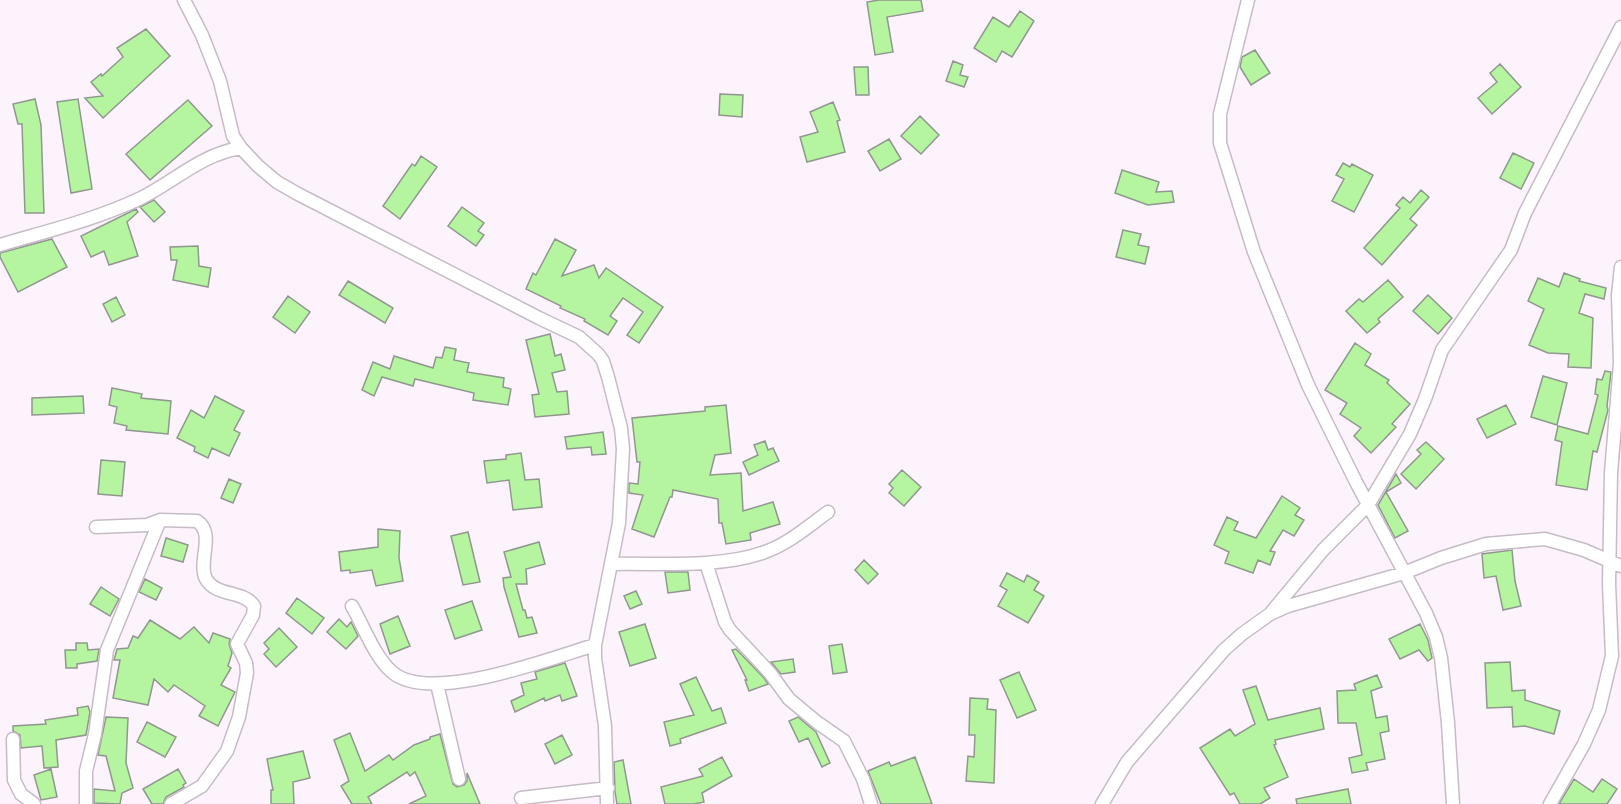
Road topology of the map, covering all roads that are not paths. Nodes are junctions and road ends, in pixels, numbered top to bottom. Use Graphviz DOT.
graph roads {
  1 [pos="184,0"];
  2 [pos="1248,0"];
  3 [pos="1621,27"];
  4 [pos="241,148"];
  5 [pos="0,245"];
  6 [pos="1621,267"];
  7 [pos="1368,505"];
  8 [pos="828,512"];
  9 [pos="160,520"];
  10 [pos="96,526"];
  11 [pos="706,563"];
  12 [pos="611,564"];
  13 [pos="1616,564"];
  14 [pos="1404,573"];
  15 [pos="352,606"];
  16 [pos="1270,614"];
  17 [pos="595,645"];
  18 [pos="437,684"];
  19 [pos="14,739"];
  20 [pos="459,779"];
  21 [pos="608,789"];
  22 [pos="521,798"];
  23 [pos="34,804"];
  24 [pos="86,804"];
  25 [pos="171,804"];
  26 [pos="607,804"];
  27 [pos="871,804"];
  28 [pos="1102,804"];
  29 [pos="1453,804"];
  30 [pos="1550,804"];
  1 -- 4 [label="street"];
  2 -- 7 [label="street"];
  3 -- 7 [label="street"];
  4 -- 5 [label="street"];
  4 -- 12 [label="street"];
  6 -- 13 [label="street"];
  7 -- 14 [label="street"];
  7 -- 16 [label="street"];
  8 -- 11 [label="street"];
  9 -- 10 [label="street"];
  9 -- 24 [label="street"];
  9 -- 25 [label="street"];
  11 -- 12 [label="street"];
  11 -- 27 [label="street"];
  12 -- 17 [label="street"];
  13 -- 14 [label="street"];
  13 -- 30 [label="street"];
  14 -- 16 [label="street"];
  14 -- 29 [label="street"];
  15 -- 18 [label="street"];
  16 -- 28 [label="street"];
  17 -- 18 [label="street"];
  17 -- 21 [label="street"];
  18 -- 20 [label="street"];
  19 -- 23 [label="street"];
  21 -- 22 [label="street"];
  21 -- 26 [label="street"];
}
